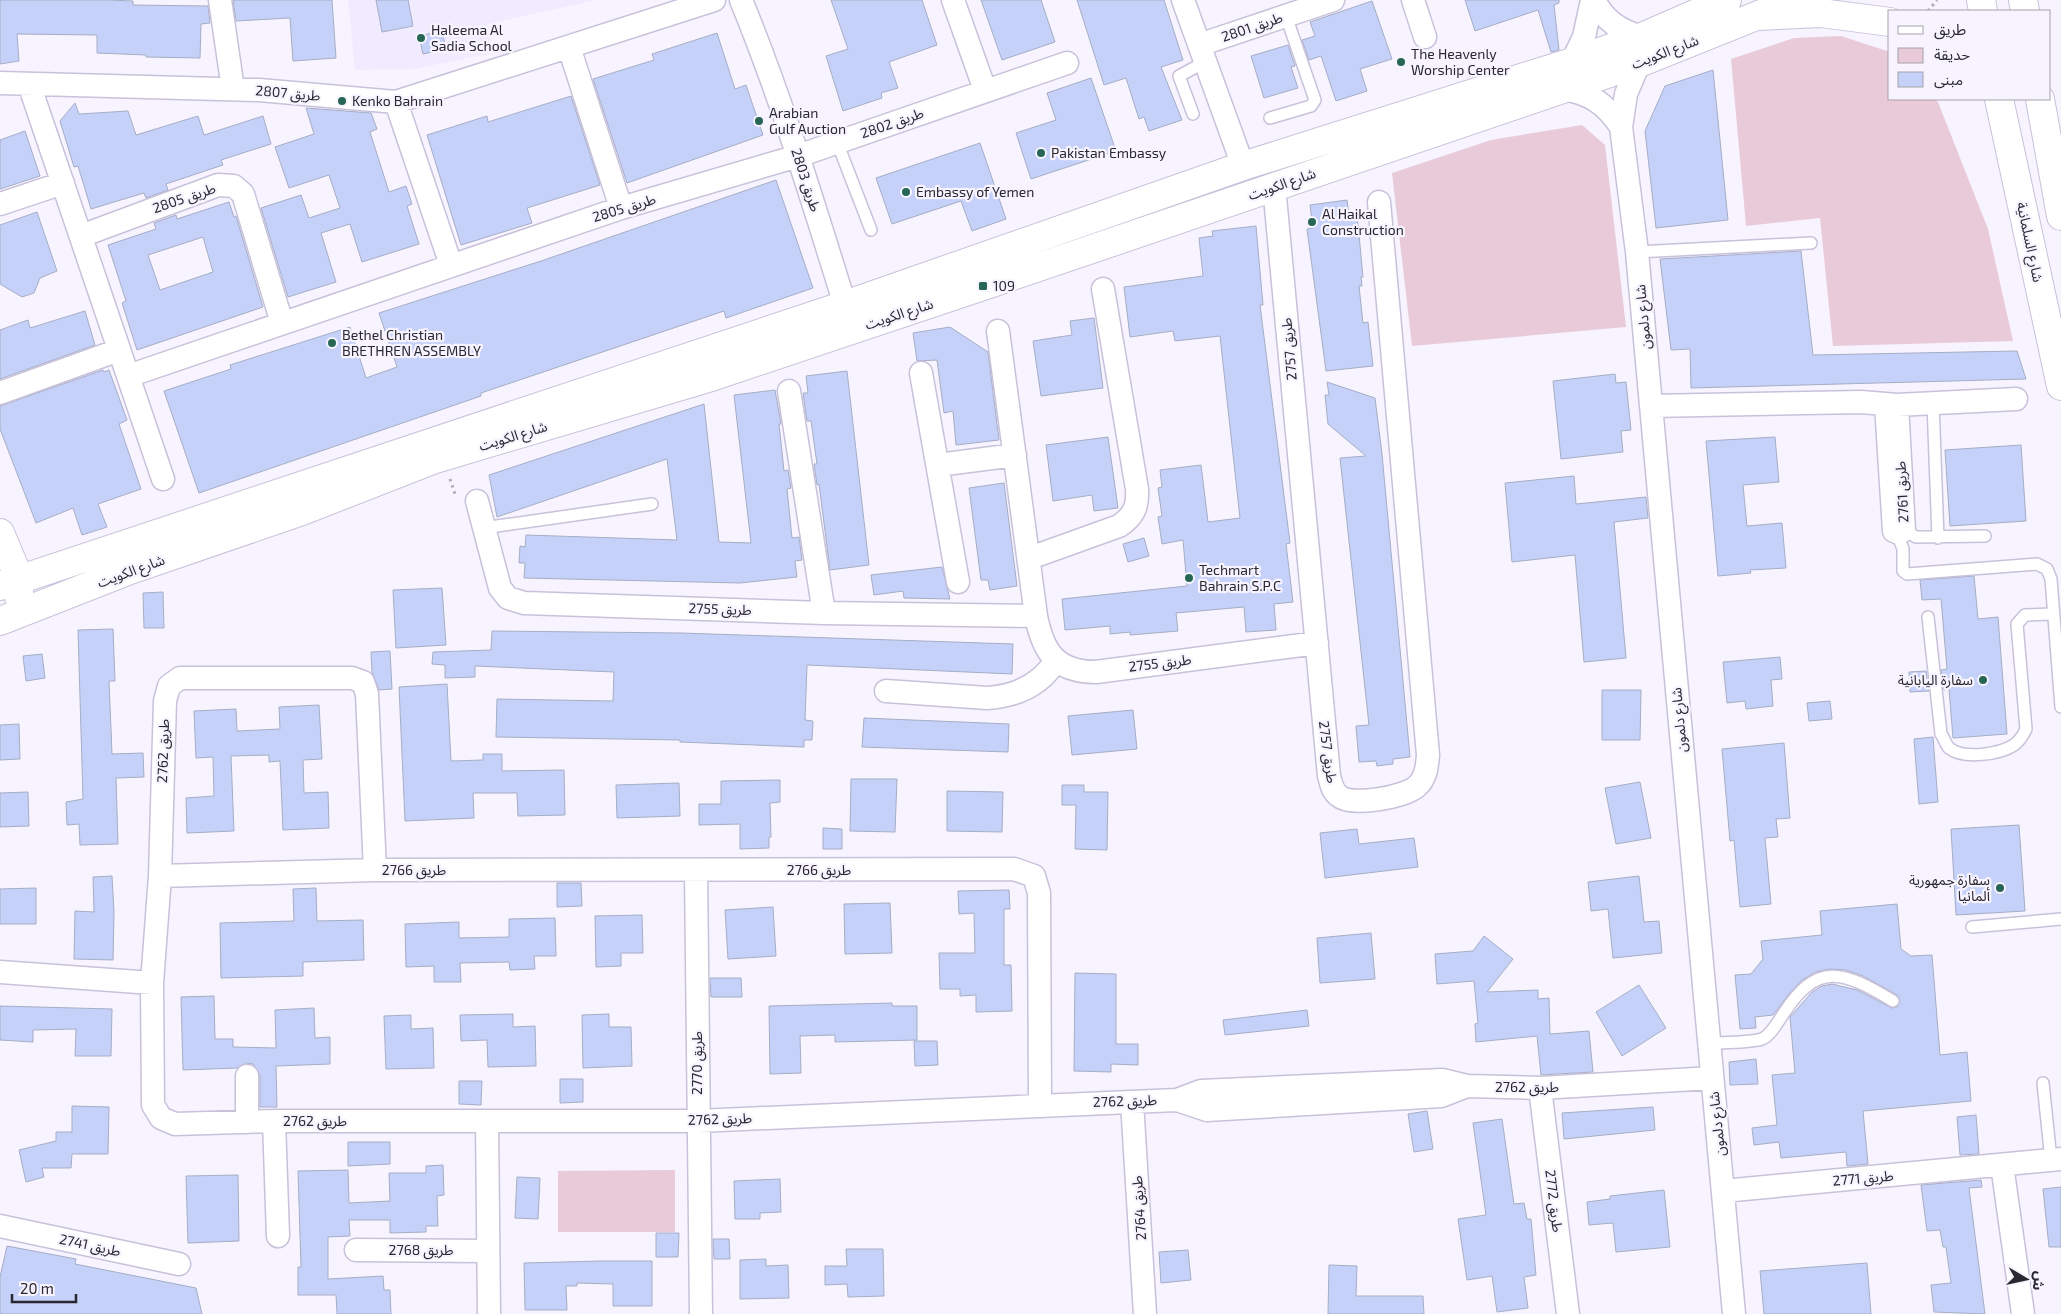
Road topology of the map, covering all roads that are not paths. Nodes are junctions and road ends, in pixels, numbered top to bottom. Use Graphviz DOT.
graph roads {
  1 [pos="220,0"];
  2 [pos="714,0"];
  3 [pos="741,0"];
  4 [pos="953,0"];
  5 [pos="1183,0"];
  6 [pos="1333,0"];
  7 [pos="1413,0"];
  8 [pos="1593,0"];
  9 [pos="1727,0"];
  10 [pos="1796,0"];
  11 [pos="1286,16"];
  12 [pos="1757,16"];
  13 [pos="1888,22"];
  14 [pos="1425,38"];
  15 [pos="569,47"];
  16 [pos="1640,50"];
  17 [pos="1202,53"];
  18 [pos="1572,62"];
  19 [pos="1067,63"];
  20 [pos="0,83"];
  21 [pos="29,84"];
  22 [pos="233,89"];
  23 [pos="1564,89"];
  24 [pos="985,90"];
  25 [pos="1999,100"];
  26 [pos="2040,100"];
  27 [pos="396,102"];
  28 [pos="1193,114"];
  29 [pos="1270,118"];
  30 [pos="1621,127"];
  31 [pos="837,142"];
  32 [pos="798,156"];
  33 [pos="1243,166"];
  34 [pos="63,183"];
  35 [pos="1274,186"];
  36 [pos="1379,202"];
  37 [pos="0,204"];
  38 [pos="621,208"];
  39 [pos="2061,216"];
  40 [pos="871,230"];
  41 [pos="81,236"];
  42 [pos="1812,242"];
  43 [pos="1637,252"];
  44 [pos="451,265"];
  45 [pos="1103,289"];
  46 [pos="845,305"];
  47 [pos="282,323"];
  48 [pos="998,331"];
  49 [pos="119,350"];
  50 [pos="921,373"];
  51 [pos="128,376"];
  52 [pos="2061,386"];
  53 [pos="788,391"];
  54 [pos="0,393"];
  55 [pos="2016,399"];
  56 [pos="1934,403"];
  57 [pos="1891,405"];
  58 [pos="1651,406"];
  59 [pos="1015,455"];
  60 [pos="938,465"];
  61 [pos="163,479"];
  62 [pos="476,501"];
  63 [pos="652,504"];
  64 [pos="483,528"];
  65 [pos="1900,532"];
  66 [pos="0,533"];
  67 [pos="1985,536"];
  68 [pos="1938,538"];
  69 [pos="1030,558"];
  70 [pos="10,582"];
  71 [pos="958,582"];
  72 [pos="9,612"];
  73 [pos="824,613"];
  74 [pos="2052,614"];
  75 [pos="1036,616"];
  76 [pos="1928,617"];
  77 [pos="1317,643"];
  78 [pos="1056,660"];
  79 [pos="363,682"];
  80 [pos="886,691"];
  81 [pos="2061,707"];
  82 [pos="375,870"];
  83 [pos="696,871"];
  84 [pos="160,876"];
  85 [pos="2061,920"];
  86 [pos="1972,927"];
  87 [pos="0,972"];
  88 [pos="152,983"];
  89 [pos="1892,1001"];
  90 [pos="1709,1044"];
  91 [pos="247,1076"];
  92 [pos="1712,1078"];
  93 [pos="2043,1083"];
  94 [pos="1540,1088"];
  95 [pos="1132,1102"];
  96 [pos="1040,1104"];
  97 [pos="698,1120"];
  98 [pos="274,1121"];
  99 [pos="487,1121"];
  100 [pos="247,1122"];
  101 [pos="2056,1160"];
  102 [pos="2002,1165"];
  103 [pos="1723,1191"];
  104 [pos="0,1226"];
  105 [pos="278,1236"];
  106 [pos="356,1250"];
  107 [pos="487,1251"];
  108 [pos="179,1264"];
  109 [pos="489,1314"];
  110 [pos="701,1314"];
  111 [pos="1145,1314"];
  112 [pos="1568,1314"];
  113 [pos="1734,1314"];
  114 [pos="2024,1314"];
  1 -- 22 [label="street"];
  2 -- 15 [label="street, طريق 2807"];
  3 -- 32 [label="street, طريق 2803"];
  4 -- 24 [label="street"];
  5 -- 17 [label="street"];
  6 -- 11 [label="street, طريق 2801"];
  7 -- 14 [label="street"];
  8 -- 16 [label="street"];
  8 -- 18 [label="street"];
  9 -- 16 [label="main road, شارع الكويت"];
  10 -- 12 [label="main road, شارع الكويت"];
  11 -- 17 [label="street, طريق 2801"];
  11 -- 29 [label="lane"];
  12 -- 13 [label="main road"];
  12 -- 16 [label="main road, شارع الكويت"];
  15 -- 27 [label="street, طريق 2807"];
  15 -- 38 [label="street"];
  16 -- 18 [label="main road, شارع الكويت"];
  16 -- 23 [label="main road, شارع الكويت"];
  16 -- 30 [label="street, شارع دلمون"];
  17 -- 28 [label="lane"];
  17 -- 33 [label="street"];
  18 -- 33 [label="main road, شارع الكويت"];
  19 -- 24 [label="street, طريق 2802"];
  20 -- 21 [label="street, طريق 2807"];
  21 -- 22 [label="street, طريق 2807"];
  21 -- 34 [label="street"];
  22 -- 27 [label="street, طريق 2807"];
  23 -- 30 [label="street"];
  23 -- 35 [label="main road, شارع الكويت"];
  24 -- 31 [label="street, طريق 2802"];
  25 -- 52 [label="main road, شارع السلمانية"];
  26 -- 39 [label="main road"];
  27 -- 44 [label="street"];
  30 -- 43 [label="street, شارع دلمون"];
  31 -- 32 [label="street, طريق 2802"];
  31 -- 40 [label="lane"];
  32 -- 38 [label="street, طريق 2805"];
  32 -- 46 [label="street, طريق 2803"];
  33 -- 46 [label="main road, شارع الكويت"];
  34 -- 37 [label="street"];
  34 -- 41 [label="street"];
  35 -- 72 [label="main road, شارع الكويت"];
  35 -- 77 [label="street, طريق 2757"];
  36 -- 77 [label="street, طريق 2757"];
  38 -- 44 [label="street, طريق 2805"];
  41 -- 47 [label="street, طريق 2805"];
  41 -- 49 [label="street"];
  42 -- 43 [label="lane"];
  43 -- 58 [label="street, شارع دلمون"];
  44 -- 47 [label="street, طريق 2805"];
  45 -- 69 [label="street"];
  46 -- 70 [label="main road, شارع الكويت"];
  47 -- 51 [label="street, طريق 2805"];
  48 -- 59 [label="street"];
  49 -- 51 [label="street"];
  49 -- 54 [label="street"];
  50 -- 60 [label="street"];
  51 -- 61 [label="street"];
  53 -- 73 [label="street"];
  55 -- 56 [label="street"];
  56 -- 57 [label="street"];
  56 -- 68 [label="lane"];
  57 -- 58 [label="street"];
  57 -- 65 [label="street, طريق 2761"];
  58 -- 90 [label="street, شارع دلمون"];
  59 -- 60 [label="street"];
  59 -- 69 [label="street"];
  60 -- 71 [label="street"];
  62 -- 64 [label="street, طريق 2755"];
  63 -- 64 [label="lane"];
  64 -- 73 [label="street, طريق 2755"];
  65 -- 68 [label="lane"];
  65 -- 74 [label="lane"];
  66 -- 70 [label="main road"];
  67 -- 68 [label="lane"];
  69 -- 75 [label="street"];
  70 -- 72 [label="main road"];
  73 -- 75 [label="street, طريق 2755"];
  74 -- 76 [label="lane"];
  74 -- 81 [label="lane"];
  75 -- 78 [label="street"];
  77 -- 78 [label="street, طريق 2755"];
  78 -- 80 [label="street"];
  79 -- 82 [label="street, طريق 2766"];
  79 -- 84 [label="street, طريق 2762"];
  82 -- 83 [label="street, طريق 2766"];
  82 -- 84 [label="street, طريق 2766"];
  83 -- 96 [label="street, طريق 2766"];
  83 -- 97 [label="street, طريق 2770"];
  84 -- 88 [label="street, طريق 2762"];
  85 -- 86 [label="lane"];
  87 -- 88 [label="street"];
  88 -- 100 [label="street, طريق 2762"];
  89 -- 90 [label="lane"];
  90 -- 92 [label="street, شارع دلمون"];
  91 -- 100 [label="street"];
  92 -- 94 [label="street, طريق 2762"];
  92 -- 103 [label="street, شارع دلمون"];
  93 -- 101 [label="lane"];
  94 -- 95 [label="street, طريق 2762"];
  94 -- 112 [label="street, طريق 2772"];
  95 -- 96 [label="street, طريق 2762"];
  95 -- 111 [label="street, طريق 2764"];
  96 -- 97 [label="street, طريق 2762"];
  97 -- 99 [label="street, طريق 2762"];
  97 -- 110 [label="street, طريق 2770"];
  98 -- 99 [label="street, طريق 2762"];
  98 -- 100 [label="street, طريق 2762"];
  98 -- 105 [label="street"];
  99 -- 107 [label="street"];
  101 -- 102 [label="street, طريق 2771"];
  102 -- 103 [label="street, طريق 2771"];
  102 -- 114 [label="street"];
  103 -- 113 [label="street, شارع دلمون"];
  104 -- 108 [label="street, طريق 2741"];
  106 -- 107 [label="street, طريق 2768"];
  107 -- 109 [label="street"];
}
